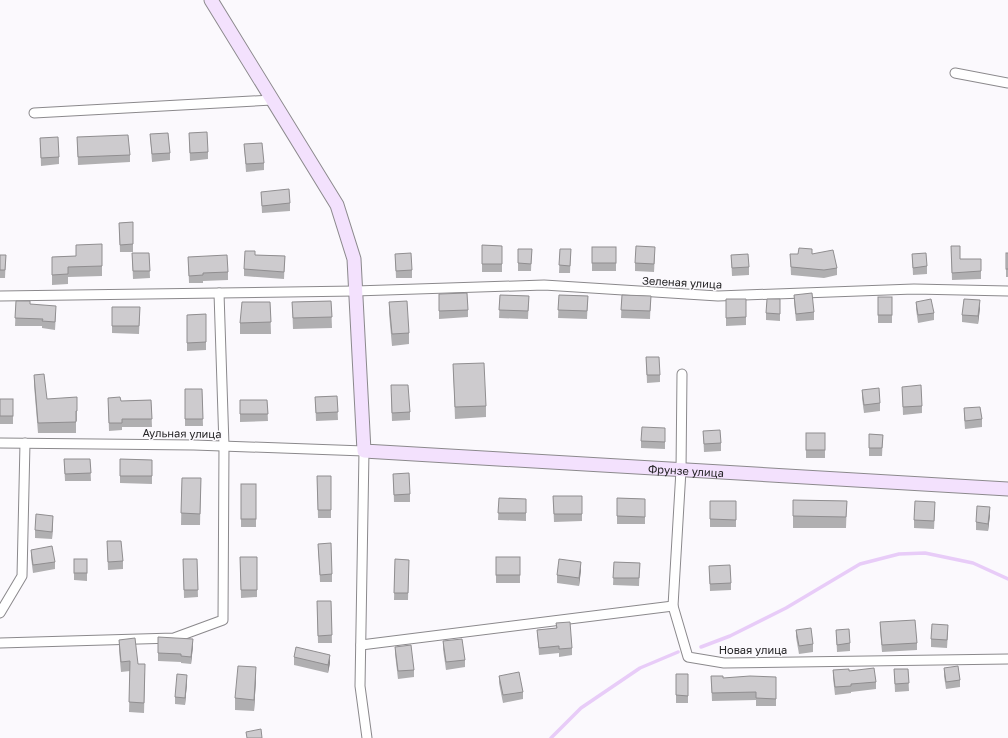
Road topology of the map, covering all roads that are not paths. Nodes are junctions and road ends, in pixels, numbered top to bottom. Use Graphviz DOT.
graph roads {
  1 [pos="211,0"];
  2 [pos="955,73"];
  3 [pos="1008,83"];
  4 [pos="272,100"];
  5 [pos="34,113"];
  6 [pos="355,291"];
  7 [pos="1008,291"];
  8 [pos="219,293"];
  9 [pos="0,296"];
  10 [pos="682,374"];
  11 [pos="0,443"];
  12 [pos="25,443"];
  13 [pos="224,446"];
  14 [pos="364,451"];
  15 [pos="681,470"];
  16 [pos="1008,489"];
  17 [pos="4,600"];
  18 [pos="673,606"];
  19 [pos="0,613"];
  20 [pos="0,643"];
  21 [pos="361,645"];
  22 [pos="1008,659"];
  23 [pos="367,738"];
  1 -- 4 [label="street"];
  2 -- 3 [label="street"];
  4 -- 5 [label="street"];
  4 -- 6 [label="street"];
  6 -- 7 [label="street, Зеленая улица"];
  6 -- 8 [label="street, Зеленая улица"];
  6 -- 14 [label="street"];
  8 -- 9 [label="street, Зеленая улица"];
  8 -- 13 [label="street"];
  10 -- 15 [label="street, Новая улица"];
  11 -- 12 [label="street, Аульная улица"];
  12 -- 13 [label="street, Аульная улица"];
  12 -- 17 [label="street"];
  13 -- 14 [label="street, Аульная улица"];
  13 -- 20 [label="street"];
  14 -- 15 [label="street, Фрунзе улица"];
  14 -- 21 [label="street"];
  15 -- 16 [label="street, Фрунзе улица"];
  15 -- 18 [label="street, Новая улица"];
  17 -- 19 [label="street"];
  18 -- 21 [label="street"];
  18 -- 22 [label="street, Новая улица"];
  21 -- 23 [label="street"];
}
